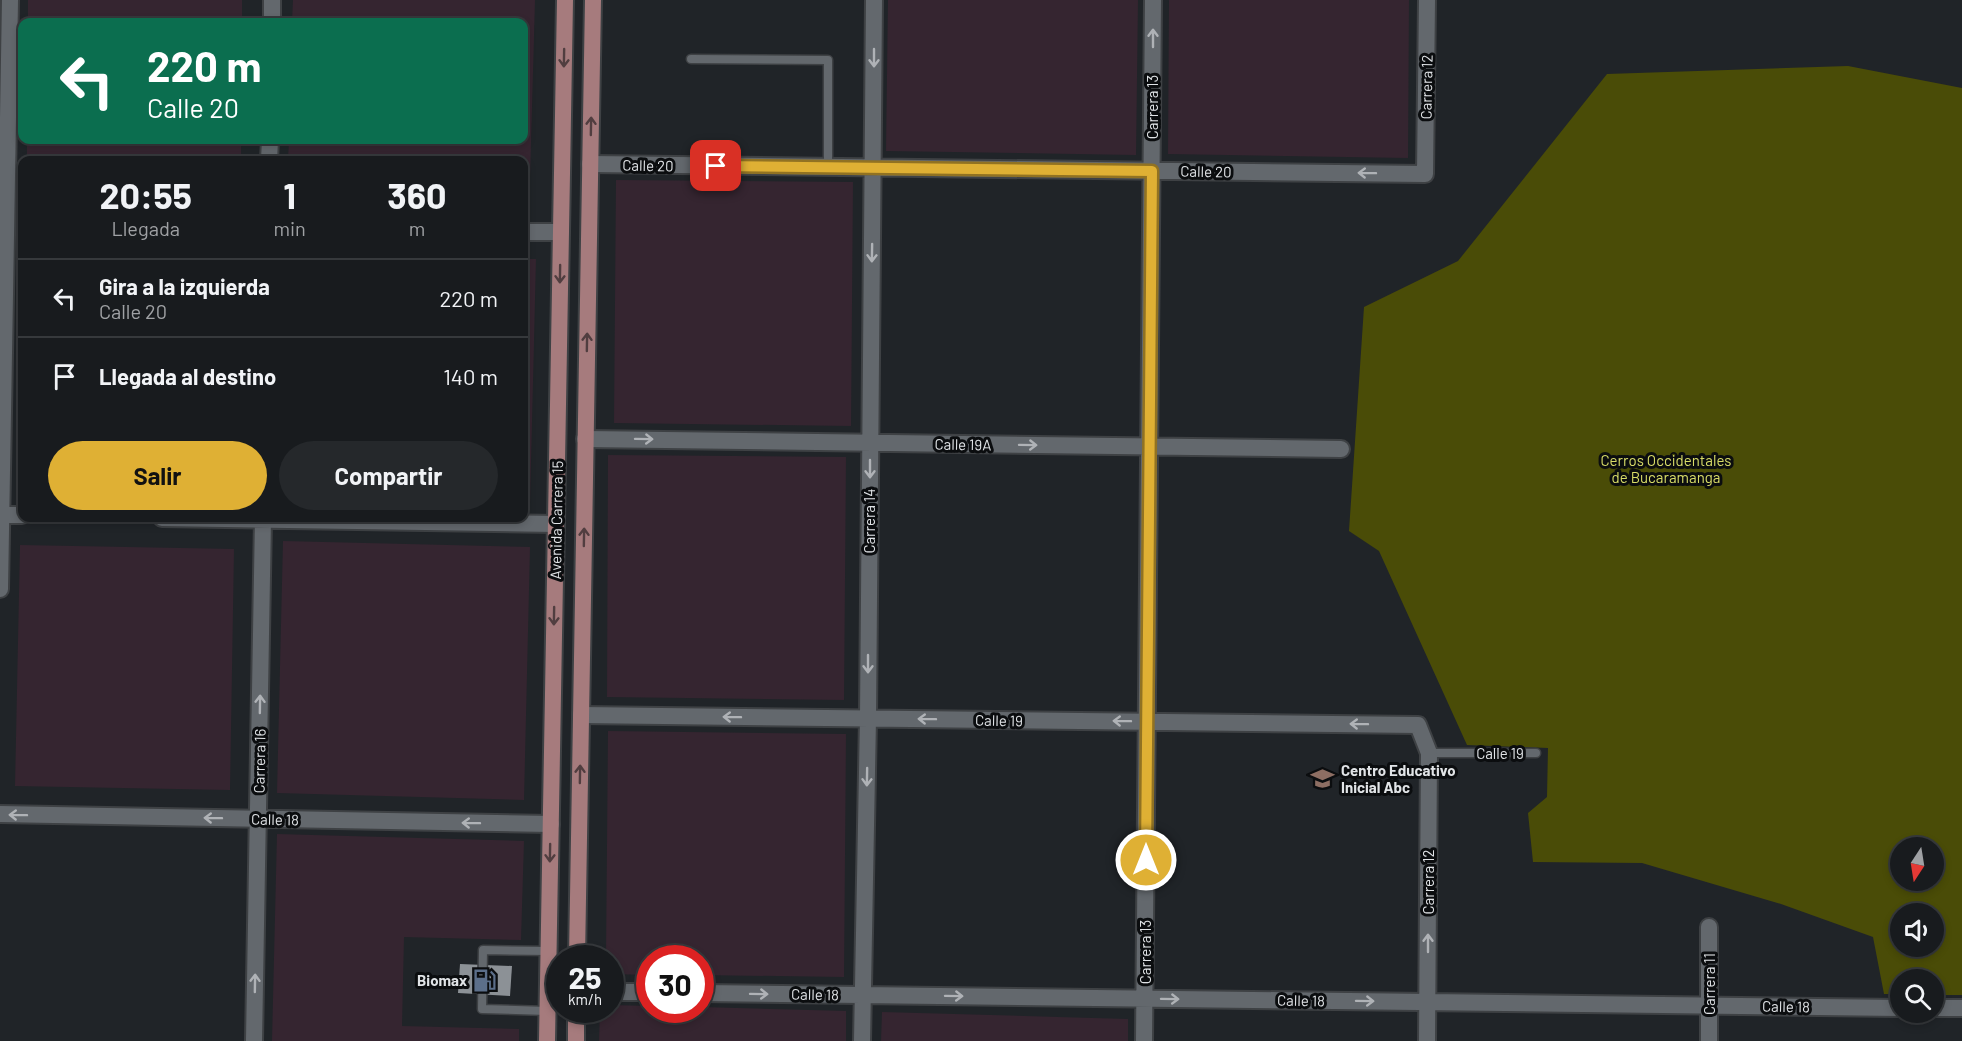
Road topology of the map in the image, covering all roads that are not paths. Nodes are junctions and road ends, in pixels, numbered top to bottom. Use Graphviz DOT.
graph roads {
  1 [pos="10,0"];
  2 [pos="272,0"];
  3 [pos="565,0"];
  4 [pos="593,0"];
  5 [pos="874,0"];
  6 [pos="1153,0"];
  7 [pos="1427,0"];
  8 [pos="272,18"];
  9 [pos="691,59"];
  10 [pos="590,164"];
  11 [pos="828,167"];
  12 [pos="873,167"];
  13 [pos="1152,171"];
  14 [pos="1425,174"];
  15 [pos="10,223"];
  16 [pos="528,232"];
  17 [pos="561,232"];
  18 [pos="585,439"];
  19 [pos="870,442"];
  20 [pos="1149,447"];
  21 [pos="1341,449"];
  22 [pos="1,515"];
  23 [pos="18,515"];
  24 [pos="263,522"];
  25 [pos="458,522"];
  26 [pos="556,524"];
  27 [pos="0,589"];
  28 [pos="581,715"];
  29 [pos="868,718"];
  30 [pos="1147,722"];
  31 [pos="1418,725"];
  32 [pos="1429,753"];
  33 [pos="1536,753"];
  34 [pos="0,814"];
  35 [pos="258,819"];
  36 [pos="551,824"];
  37 [pos="1709,927"];
  38 [pos="548,945"];
  39 [pos="577,945"];
  40 [pos="546,951"];
  41 [pos="714,993"];
  42 [pos="862,995"];
  43 [pos="1145,998"];
  44 [pos="1428,1002"];
  45 [pos="1709,1005"];
  46 [pos="1890,1008"];
  47 [pos="1944,1008"];
  48 [pos="1962,1008"];
  49 [pos="546,1011"];
  50 [pos="547,1023"];
  51 [pos="576,1023"];
  52 [pos="254,1041"];
  53 [pos="547,1041"];
  54 [pos="576,1041"];
  55 [pos="861,1041"];
  56 [pos="1144,1041"];
  57 [pos="1427,1041"];
  58 [pos="1709,1041"];
  1 -- 15 [label="street"];
  2 -- 8 [label="street"];
  3 -- 17 [label="main road, Avenida Carrera 15, one-way"];
  10 -- 4 [label="main road, Avenida Carrera 15, one-way"];
  5 -- 12 [label="street, Carrera 14, one-way"];
  13 -- 6 [label="street, Carrera 13, one-way"];
  7 -- 14 [label="street, Carrera 12"];
  9 -- 11 [label="lane"];
  10 -- 11 [label="street, Calle 20"];
  18 -- 10 [label="main road, Avenida Carrera 15, one-way"];
  11 -- 12 [label="street, Calle 20"];
  12 -- 13 [label="street, Calle 20"];
  12 -- 19 [label="street, Carrera 14, one-way"];
  14 -- 13 [label="street, Calle 20, one-way"];
  13 -- 20 [label="street, Carrera 13"];
  15 -- 22 [label="street"];
  16 -- 17 [label="street"];
  17 -- 26 [label="main road, Avenida Carrera 15, one-way"];
  18 -- 19 [label="street, Calle 19A, one-way"];
  28 -- 18 [label="main road, Avenida Carrera 15, one-way"];
  19 -- 20 [label="street, Calle 19A, one-way"];
  19 -- 29 [label="street, Carrera 14, one-way"];
  20 -- 21 [label="street, Calle 19A"];
  20 -- 30 [label="street, Carrera 13"];
  22 -- 23 [label="street"];
  22 -- 27 [label="street"];
  35 -- 24 [label="street, Carrera 16, one-way"];
  25 -- 26 [label="street"];
  26 -- 36 [label="main road, Avenida Carrera 15, one-way"];
  29 -- 28 [label="street, Calle 19, one-way"];
  39 -- 28 [label="main road, Avenida Carrera 15, one-way"];
  30 -- 29 [label="street, Calle 19, one-way"];
  29 -- 42 [label="street, Carrera 14, one-way"];
  31 -- 30 [label="street, Calle 19, one-way"];
  30 -- 43 [label="street, Carrera 13"];
  31 -- 32 [label="street, Carrera 12"];
  32 -- 33 [label="lane, Calle 19"];
  44 -- 32 [label="street, Carrera 12, one-way"];
  35 -- 34 [label="street, Calle 18, one-way"];
  36 -- 35 [label="street, Calle 18, one-way"];
  52 -- 35 [label="street, Carrera 16, one-way"];
  36 -- 38 [label="main road, Avenida Carrera 15, one-way"];
  37 -- 45 [label="street, Carrera 11"];
  40 -- 49 [label="lane"];
  41 -- 42 [label="street, Calle 18, one-way"];
  42 -- 43 [label="street, Calle 18, one-way"];
  42 -- 55 [label="street, Carrera 14"];
  43 -- 44 [label="street, Calle 18, one-way"];
  43 -- 56 [label="street, Carrera 13"];
  44 -- 45 [label="street, Calle 18"];
  44 -- 57 [label="street, Carrera 12"];
  45 -- 46 [label="street, Calle 18"];
  45 -- 58 [label="street, Carrera 11"];
  47 -- 48 [label="street"];
  50 -- 53 [label="main road, Avenida Carrera 15"];
  51 -- 54 [label="main road"];
}
